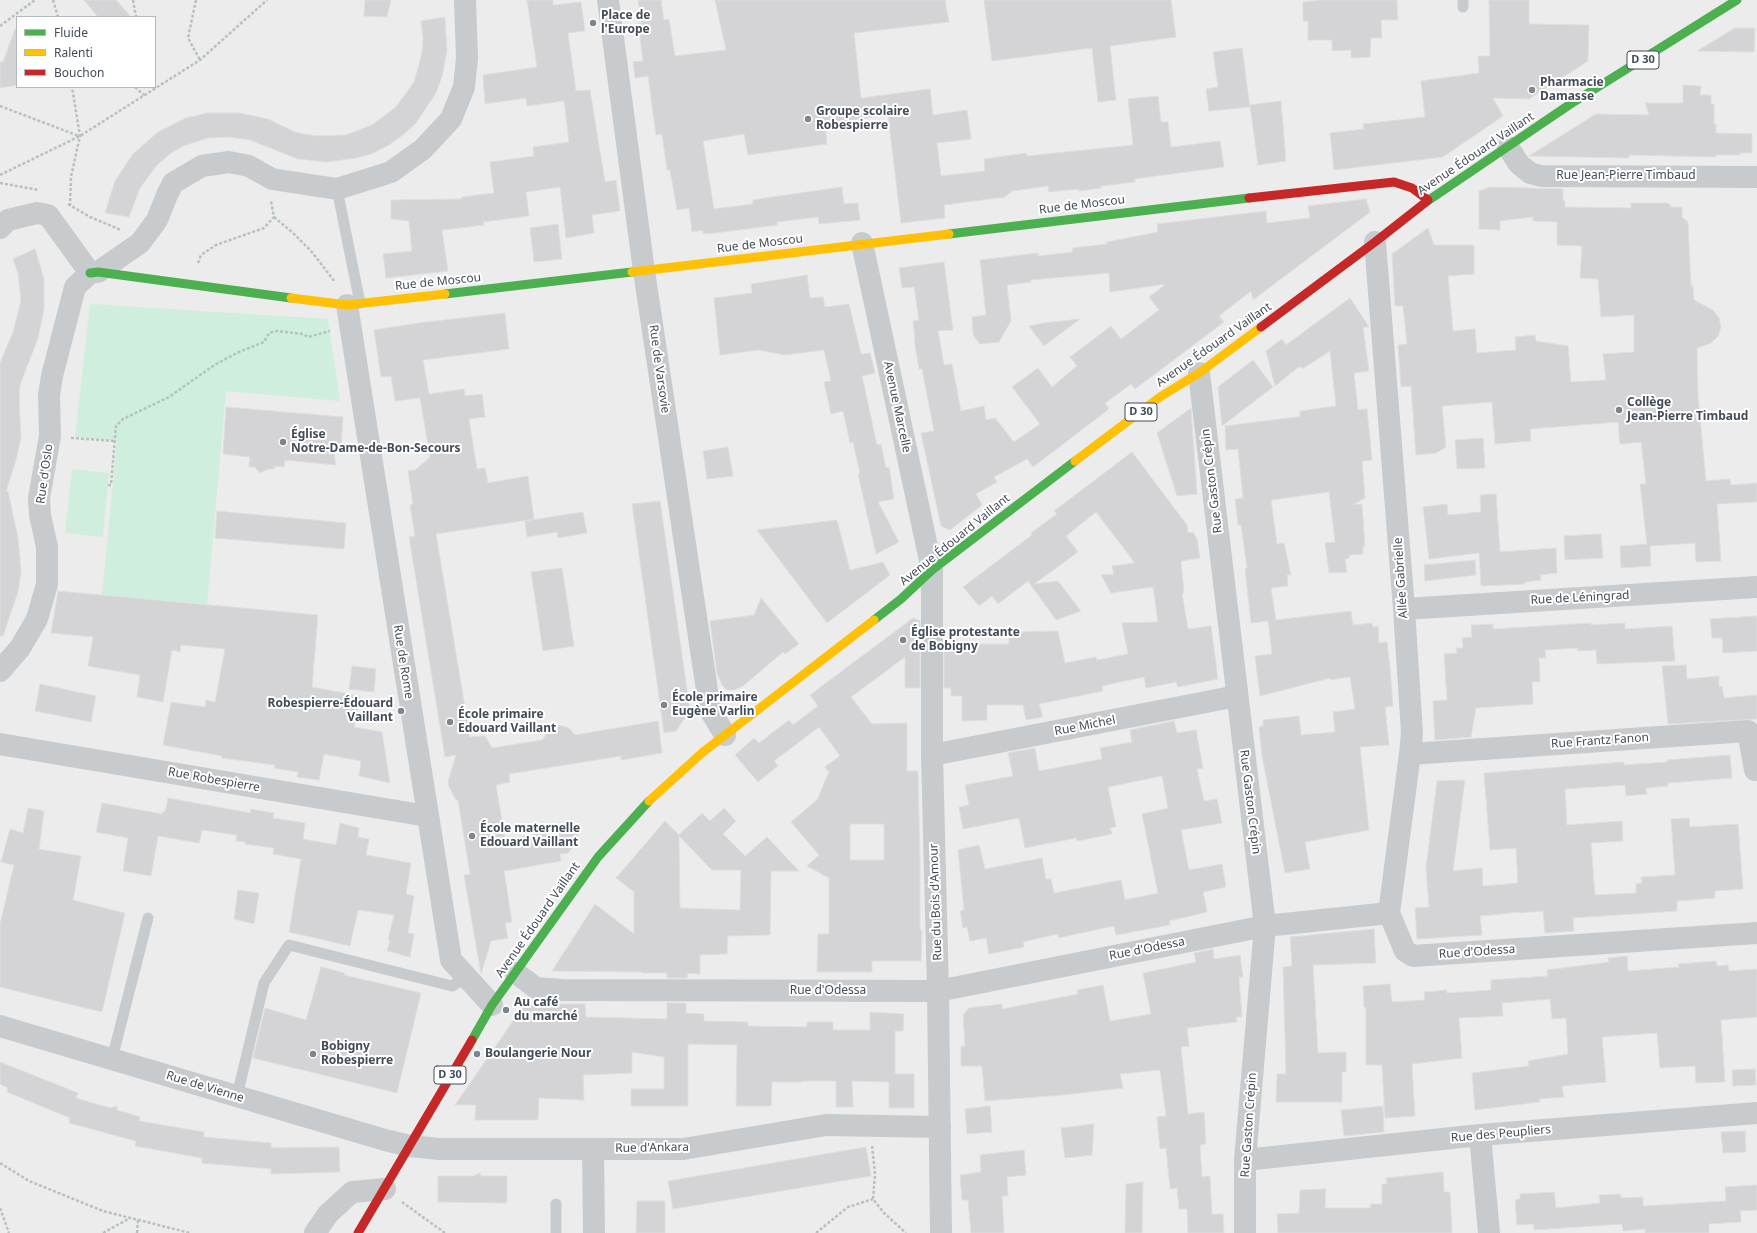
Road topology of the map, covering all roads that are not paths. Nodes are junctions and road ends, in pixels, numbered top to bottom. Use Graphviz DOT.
graph roads {
  1 [pos="608,0"];
  2 [pos="1721,0"];
  3 [pos="1725,0"];
  4 [pos="1737,0"];
  5 [pos="466,6"];
  6 [pos="1715,12"];
  7 [pos="1508,147"];
  8 [pos="1757,177"];
  9 [pos="336,189"];
  10 [pos="1428,200"];
  11 [pos="0,228"];
  12 [pos="1375,242"];
  13 [pos="862,243"];
  14 [pos="644,271"];
  15 [pos="94,273"];
  16 [pos="353,304"];
  17 [pos="1200,373"];
  18 [pos="932,570"];
  19 [pos="1757,587"];
  20 [pos="1404,609"];
  21 [pos="0,671"];
  22 [pos="1237,696"];
  23 [pos="725,735"];
  24 [pos="0,744"];
  25 [pos="1410,754"];
  26 [pos="932,755"];
  27 [pos="1757,770"];
  28 [pos="427,816"];
  29 [pos="1389,913"];
  30 [pos="148,918"];
  31 [pos="1265,926"];
  32 [pos="1757,933"];
  33 [pos="516,973"];
  34 [pos="466,977"];
  35 [pos="938,991"];
  36 [pos="492,1005"];
  37 [pos="0,1026"];
  38 [pos="112,1059"];
  39 [pos="237,1096"];
  40 [pos="1757,1113"];
  41 [pos="940,1127"];
  42 [pos="1480,1135"];
  43 [pos="410,1146"];
  44 [pos="593,1149"];
  45 [pos="1245,1160"];
  46 [pos="385,1189"];
  47 [pos="556,1204"];
  48 [pos="315,1233"];
  49 [pos="358,1233"];
  50 [pos="556,1233"];
  51 [pos="594,1233"];
  52 [pos="941,1233"];
  53 [pos="1245,1233"];
  54 [pos="1489,1233"];
  1 -- 14 [label="street, Rue de Varsovie"];
  2 -- 6 [label="lane"];
  3 -- 6 [label="main road, Avenue Édouard Vaillant / D 30"];
  4 -- 6 [label="main road, Avenue Édouard Vaillant / D 30"];
  5 -- 9 [label="street"];
  6 -- 7 [label="main road, Avenue Édouard Vaillant / D 30"];
  7 -- 8 [label="street, Rue Jean-Pierre Timbaud"];
  7 -- 10 [label="main road, Avenue Édouard Vaillant / D 30"];
  9 -- 15 [label="street, Rue d'Oslo"];
  9 -- 16 [label="lane"];
  10 -- 12 [label="main road, Avenue Édouard Vaillant / D 30"];
  10 -- 13 [label="main road, Rue de Moscou"];
  11 -- 15 [label="street"];
  12 -- 17 [label="main road, Avenue Édouard Vaillant / D 30"];
  12 -- 20 [label="street, Allée Gabrielle"];
  13 -- 14 [label="main road, Rue de Moscou"];
  13 -- 18 [label="street, Avenue Marcelle"];
  14 -- 16 [label="main road, Rue de Moscou"];
  14 -- 23 [label="street, Rue de Varsovie"];
  15 -- 16 [label="main road, Rue de Moscou"];
  15 -- 21 [label="street, Rue d'Oslo"];
  16 -- 28 [label="street, Rue de Rome"];
  17 -- 18 [label="main road, Avenue Édouard Vaillant / D 30"];
  17 -- 22 [label="street, Rue Gaston Crépin"];
  18 -- 23 [label="main road, Avenue Édouard Vaillant / D 30"];
  18 -- 26 [label="street, Rue du Bois d'Amour"];
  19 -- 20 [label="street, Rue de Léningrad"];
  20 -- 25 [label="street, Allée Gabrielle"];
  22 -- 26 [label="street, Rue Michel"];
  22 -- 31 [label="street, Rue Gaston Crépin"];
  23 -- 33 [label="main road, Avenue Édouard Vaillant / D 30"];
  24 -- 28 [label="street, Rue Robespierre"];
  25 -- 27 [label="street, Rue Frantz Fanon"];
  25 -- 29 [label="street, Allée Gabrielle"];
  26 -- 35 [label="street, Rue du Bois d'Amour"];
  28 -- 34 [label="street, Rue de Rome"];
  29 -- 31 [label="street, Rue d'Odessa"];
  29 -- 32 [label="street, Rue d'Odessa"];
  30 -- 38 [label="lane"];
  31 -- 35 [label="street, Rue d'Odessa"];
  31 -- 45 [label="street, Rue Gaston Crépin"];
  33 -- 35 [label="street, Rue d'Odessa"];
  33 -- 36 [label="main road, Avenue Édouard Vaillant / D 30"];
  34 -- 36 [label="street, Rue de Rome"];
  34 -- 39 [label="lane"];
  35 -- 41 [label="street, Rue du Bois d'Amour"];
  36 -- 43 [label="main road, Avenue Édouard Vaillant / D 30"];
  37 -- 38 [label="street, Rue de Vienne"];
  38 -- 39 [label="street, Rue de Vienne"];
  39 -- 43 [label="street, Rue de Vienne"];
  40 -- 42 [label="street, Rue des Peupliers"];
  41 -- 44 [label="street, Rue d'Ankara"];
  41 -- 52 [label="street, Rue du Bois d'Amour"];
  42 -- 45 [label="street, Rue des Peupliers"];
  42 -- 54 [label="street"];
  43 -- 44 [label="street, Rue d'Ankara"];
  43 -- 46 [label="main road, Avenue Édouard Vaillant / D 30"];
  44 -- 51 [label="street"];
  45 -- 53 [label="street, Rue Gaston Crépin"];
  46 -- 48 [label="street"];
  46 -- 49 [label="main road, Avenue Édouard Vaillant / D 30"];
  47 -- 50 [label="lane"];
}
